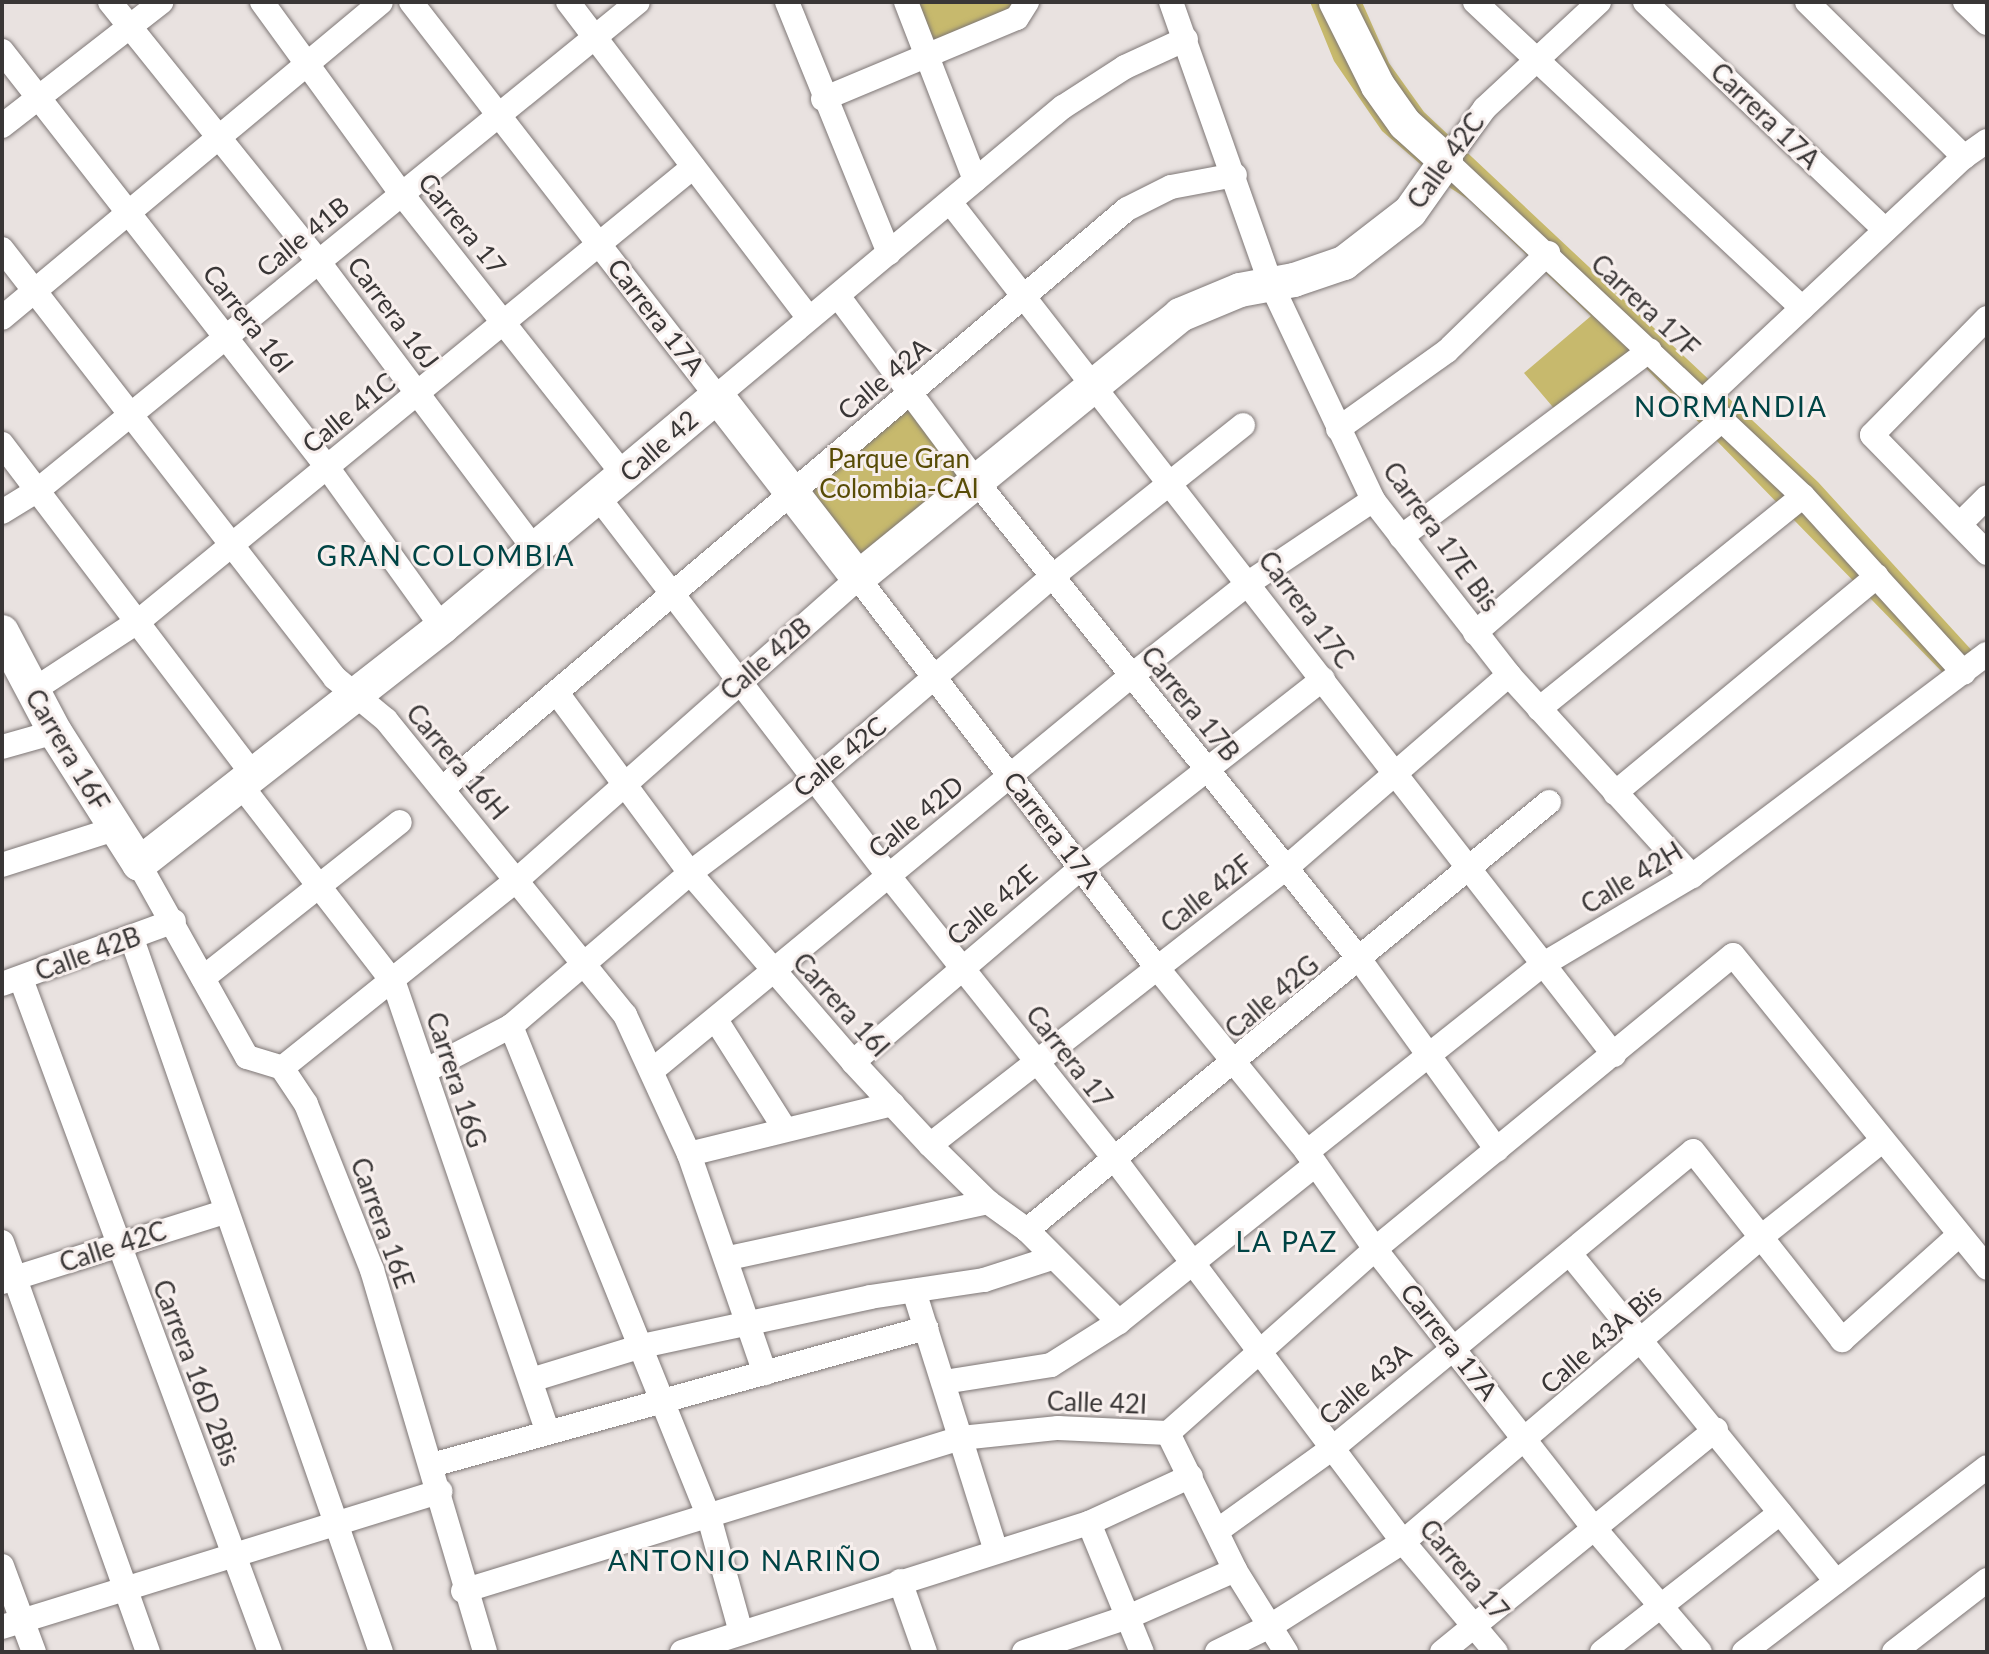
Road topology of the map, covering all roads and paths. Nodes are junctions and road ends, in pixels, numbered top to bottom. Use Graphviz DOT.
graph roads {
  1 [pos="110,2"];
  2 [pos="161,2"];
  3 [pos="262,2"];
  4 [pos="381,2"];
  5 [pos="411,2"];
  6 [pos="568,2"];
  7 [pos="638,2"];
  8 [pos="787,2"];
  9 [pos="906,2"];
  10 [pos="1171,2"];
  11 [pos="1336,2"];
  12 [pos="1475,2"];
  13 [pos="1599,2"];
  14 [pos="1645,2"];
  15 [pos="1807,2"];
  16 [pos="1965,2"];
  17 [pos="1026,6"];
  18 [pos="1987,23"];
  19 [pos="129,28"];
  20 [pos="593,37"];
  21 [pos="1186,39"];
  22 [pos="2,51"];
  23 [pos="927,58"];
  24 [pos="1533,60"];
  25 [pos="308,63"];
  26 [pos="39,96"];
  27 [pos="823,99"];
  28 [pos="498,114"];
  29 [pos="2,126"];
  30 [pos="216,139"];
  31 [pos="1987,141"];
  32 [pos="1964,157"];
  33 [pos="1446,161"];
  34 [pos="693,167"];
  35 [pos="1235,175"];
  36 [pos="975,180"];
  37 [pos="401,193"];
  38 [pos="950,202"];
  39 [pos="129,211"];
  40 [pos="1885,230"];
  41 [pos="600,245"];
  42 [pos="2,249"];
  43 [pos="889,253"];
  44 [pos="1548,253"];
  45 [pos="318,261"];
  46 [pos="1271,284"];
  47 [pos="35,289"];
  48 [pos="838,296"];
  49 [pos="1023,297"];
  50 [pos="1802,308"];
  51 [pos="2,318"];
  52 [pos="809,318"];
  53 [pos="1987,318"];
  54 [pos="504,321"];
  55 [pos="225,337"];
  56 [pos="1650,350"];
  57 [pos="1093,385"];
  58 [pos="419,393"];
  59 [pos="910,394"];
  60 [pos="717,396"];
  61 [pos="1704,400"];
  62 [pos="129,416"];
  63 [pos="1723,419"];
  64 [pos="1243,425"];
  65 [pos="1338,429"];
  66 [pos="2,444"];
  67 [pos="327,467"];
  68 [pos="624,475"];
  69 [pos="976,481"];
  70 [pos="1170,482"];
  71 [pos="38,490"];
  72 [pos="792,493"];
  73 [pos="1803,496"];
  74 [pos="598,497"];
  75 [pos="1987,497"];
  76 [pos="1373,500"];
  77 [pos="2,512"];
  78 [pos="1960,524"];
  79 [pos="1401,537"];
  80 [pos="233,546"];
  81 [pos="536,551"];
  82 [pos="1987,553"];
  83 [pos="1877,576"];
  84 [pos="1052,577"];
  85 [pos="858,578"];
  86 [pos="1250,582"];
  87 [pos="675,592"];
  88 [pos="140,620"];
  89 [pos="442,627"];
  90 [pos="1475,633"];
  91 [pos="3,637"];
  92 [pos="1987,654"];
  93 [pos="1964,673"];
  94 [pos="1509,675"];
  95 [pos="1131,676"];
  96 [pos="935,678"];
  97 [pos="1323,679"];
  98 [pos="742,680"];
  99 [pos="32,691"];
  100 [pos="557,693"];
  101 [pos="354,696"];
  102 [pos="1539,709"];
  103 [pos="55,732"];
  104 [pos="2,747"];
  105 [pos="1208,770"];
  106 [pos="1397,775"];
  107 [pos="1010,777"];
  108 [pos="246,778"];
  109 [pos="814,780"];
  110 [pos="624,785"];
  111 [pos="443,788"];
  112 [pos="1615,793"];
  113 [pos="1549,802"];
  114 [pos="400,822"];
  115 [pos="115,829"];
  116 [pos="139,864"];
  117 [pos="2,865"];
  118 [pos="1470,867"];
  119 [pos="1081,868"];
  120 [pos="1286,868"];
  121 [pos="690,873"];
  122 [pos="888,875"];
  123 [pos="1692,876"];
  124 [pos="518,879"];
  125 [pos="321,884"];
  126 [pos="174,921"];
  127 [pos="132,939"];
  128 [pos="1360,960"];
  129 [pos="589,964"];
  130 [pos="1542,965"];
  131 [pos="961,966"];
  132 [pos="1158,969"];
  133 [pos="772,970"];
  134 [pos="203,978"];
  135 [pos="11,982"];
  136 [pos="394,983"];
  137 [pos="716,1020"];
  138 [pos="511,1026"];
  139 [pos="1427,1054"];
  140 [pos="1614,1055"];
  141 [pos="853,1062"];
  142 [pos="1038,1063"];
  143 [pos="1235,1065"];
  144 [pos="282,1068"];
  145 [pos="654,1069"];
  146 [pos="425,1071"];
  147 [pos="893,1104"];
  148 [pos="785,1129"];
  149 [pos="1882,1141"];
  150 [pos="930,1145"];
  151 [pos="1497,1150"];
  152 [pos="689,1154"];
  153 [pos="1113,1157"];
  154 [pos="1311,1159"];
  155 [pos="988,1202"];
  156 [pos="224,1212"];
  157 [pos="1027,1230"];
  158 [pos="1959,1235"];
  159 [pos="1760,1238"];
  160 [pos="2,1242"];
  161 [pos="117,1246"];
  162 [pos="1375,1249"];
  163 [pos="1570,1254"];
  164 [pos="729,1258"];
  165 [pos="1052,1258"];
  166 [pos="1190,1264"];
  167 [pos="1987,1268"];
  168 [pos="8,1280"];
  169 [pos="914,1291"];
  170 [pos="749,1322"];
  171 [pos="1119,1322"];
  172 [pos="926,1328"];
  173 [pos="1642,1340"];
  174 [pos="642,1346"];
  175 [pos="1453,1346"];
  176 [pos="1259,1351"];
  177 [pos="765,1373"];
  178 [pos="531,1380"];
  179 [pos="944,1382"];
  180 [pos="664,1399"];
  181 [pos="1716,1429"];
  182 [pos="548,1432"];
  183 [pos="1168,1433"];
  184 [pos="961,1438"];
  185 [pos="1526,1440"];
  186 [pos="1334,1447"];
  187 [pos="432,1465"];
  188 [pos="1987,1467"];
  189 [pos="1191,1476"];
  190 [pos="440,1491"];
  191 [pos="1780,1513"];
  192 [pos="709,1517"];
  193 [pos="1089,1523"];
  194 [pos="335,1524"];
  195 [pos="1594,1528"];
  196 [pos="1217,1531"];
  197 [pos="1403,1542"];
  198 [pos="233,1551"];
  199 [pos="996,1551"];
  200 [pos="2,1566"];
  201 [pos="1235,1570"];
  202 [pos="1987,1580"];
  203 [pos="900,1581"];
  204 [pos="1836,1581"];
  205 [pos="124,1588"];
  206 [pos="463,1591"];
  207 [pos="1660,1605"];
  208 [pos="1128,1617"];
  209 [pos="12,1624"];
  210 [pos="1272,1625"];
  211 [pos="1476,1627"];
  212 [pos="741,1632"];
  213 [pos="1909,1648"];
  214 [pos="696,1650"];
  215 [pos="34,1652"];
  216 [pos="148,1652"];
  217 [pos="270,1652"];
  218 [pos="381,1652"];
  219 [pos="485,1652"];
  220 [pos="925,1652"];
  221 [pos="1024,1652"];
  222 [pos="1142,1652"];
  223 [pos="1217,1652"];
  224 [pos="1286,1652"];
  225 [pos="1442,1652"];
  226 [pos="1496,1652"];
  227 [pos="1602,1652"];
  228 [pos="1700,1652"];
  229 [pos="1744,1652"];
  1 -- 19 [label="street, Carrera 16J"];
  2 -- 19 [label="street"];
  3 -- 25 [label="street, Carrera 17"];
  4 -- 25 [label="street"];
  5 -- 28 [label="street, Carrera 17A"];
  6 -- 20 [label="street"];
  7 -- 20 [label="street, Calle 41B"];
  8 -- 27 [label="street"];
  9 -- 23 [label="street"];
  10 -- 21 [label="street, Carrera 17E Bis"];
  11 -- 33 [label="street"];
  12 -- 24 [label="street"];
  13 -- 24 [label="street, Calle 42C"];
  14 -- 40 [label="street, Carrera 17A"];
  15 -- 32 [label="street"];
  16 -- 18 [label="street"];
  17 -- 23 [label="street"];
  19 -- 26 [label="street"];
  19 -- 30 [label="street, Carrera 16J"];
  20 -- 28 [label="street, Calle 41B"];
  20 -- 34 [label="street"];
  21 -- 35 [label="street, Carrera 17E Bis"];
  21 -- 36 [label="street, Calle 42"];
  22 -- 26 [label="street, Carrera 16I"];
  23 -- 27 [label="street"];
  23 -- 36 [label="street"];
  24 -- 33 [label="street, Calle 42C"];
  24 -- 50 [label="street"];
  25 -- 30 [label="street"];
  25 -- 37 [label="street, Carrera 17"];
  26 -- 29 [label="street"];
  26 -- 39 [label="street, Carrera 16I"];
  27 -- 43 [label="street"];
  28 -- 37 [label="street, Calle 41B"];
  28 -- 41 [label="street, Carrera 17A"];
  30 -- 39 [label="street"];
  30 -- 45 [label="street, Carrera 16J"];
  31 -- 32 [label="street"];
  32 -- 40 [label="street"];
  33 -- 44 [label="street, Carrera 17F"];
  33 -- 46 [label="street, Calle 42C"];
  34 -- 41 [label="street, Calle 41C"];
  34 -- 52 [label="street"];
  35 -- 46 [label="street, Carrera 17E Bis"];
  35 -- 49 [label="street, Calle 42A"];
  36 -- 38 [label="street, Calle 42"];
  37 -- 45 [label="street, Calle 41B"];
  37 -- 54 [label="street, Carrera 17"];
  38 -- 43 [label="street, Calle 42"];
  38 -- 49 [label="street, Carrera 17C"];
  39 -- 47 [label="street"];
  39 -- 55 [label="street, Carrera 16I"];
  40 -- 50 [label="street"];
  41 -- 54 [label="street, Calle 41C"];
  41 -- 60 [label="street, Carrera 17A"];
  42 -- 47 [label="street, Carrera 16H"];
  43 -- 48 [label="street, Calle 42"];
  44 -- 56 [label="street, Carrera 17F"];
  44 -- 65 [label="street"];
  45 -- 55 [label="street, Calle 41B"];
  45 -- 58 [label="street, Carrera 16J"];
  46 -- 57 [label="street, Calle 42B"];
  46 -- 65 [label="street, Carrera 17E Bis"];
  47 -- 51 [label="street"];
  47 -- 62 [label="street, Carrera 16H"];
  48 -- 52 [label="street, Calle 42"];
  48 -- 59 [label="street, Carrera 17B"];
  49 -- 57 [label="street, Carrera 17C"];
  49 -- 59 [label="street, Calle 42A"];
  50 -- 61 [label="street"];
  52 -- 60 [label="street, Calle 42"];
  53 -- 78 [label="street"];
  54 -- 58 [label="street, Calle 41C"];
  54 -- 68 [label="street, Carrera 17"];
  55 -- 62 [label="street, Calle 41B"];
  55 -- 67 [label="street, Carrera 16I"];
  56 -- 61 [label="street, Carrera 17F"];
  56 -- 79 [label="street"];
  57 -- 69 [label="street, Calle 42B"];
  57 -- 70 [label="street, Carrera 17C"];
  58 -- 67 [label="street, Calle 41C"];
  58 -- 81 [label="street, Carrera 16J"];
  59 -- 69 [label="street, Carrera 17B"];
  59 -- 72 [label="street, Calle 42A"];
  60 -- 68 [label="street, Calle 42"];
  60 -- 72 [label="street, Carrera 17A"];
  61 -- 63 [label="street, Carrera 17F"];
  62 -- 71 [label="street, Calle 41B"];
  62 -- 80 [label="street, Carrera 16H"];
  63 -- 73 [label="street, Carrera 17F"];
  63 -- 90 [label="street"];
  64 -- 70 [label="street, Calle 42C"];
  65 -- 76 [label="street, Carrera 17E Bis"];
  66 -- 71 [label="street, Carrera 16G"];
  67 -- 80 [label="street, Calle 41C"];
  67 -- 89 [label="street, Carrera 16I"];
  68 -- 74 [label="street, Calle 42"];
  69 -- 84 [label="street, Carrera 17B"];
  69 -- 85 [label="street, Calle 42B"];
  70 -- 84 [label="street, Calle 42C"];
  70 -- 86 [label="street, Carrera 17C"];
  71 -- 77 [label="street, Calle 41B"];
  71 -- 88 [label="street, Carrera 16G"];
  72 -- 85 [label="street, Carrera 17A"];
  72 -- 87 [label="street, Calle 42A"];
  73 -- 83 [label="street, Carrera 17F"];
  73 -- 102 [label="street"];
  74 -- 81 [label="street, Calle 42"];
  74 -- 87 [label="street, Carrera 17"];
  75 -- 78 [label="street"];
  76 -- 79 [label="street, Carrera 17E Bis"];
  76 -- 86 [label="street, Calle 42D"];
  78 -- 82 [label="street"];
  79 -- 90 [label="street, Carrera 17E Bis"];
  80 -- 88 [label="street, Calle 41C"];
  80 -- 101 [label="street, Carrera 16H"];
  81 -- 89 [label="street, Calle 42"];
  83 -- 93 [label="street, Carrera 17F"];
  83 -- 112 [label="street"];
  84 -- 95 [label="street, Carrera 17B"];
  84 -- 96 [label="street, Calle 42C"];
  85 -- 96 [label="street, Carrera 17A"];
  85 -- 98 [label="street, Calle 42B"];
  86 -- 95 [label="street, Calle 42D"];
  86 -- 97 [label="street, Carrera 17C"];
  87 -- 98 [label="street, Carrera 17"];
  87 -- 100 [label="street, Calle 42A"];
  88 -- 99 [label="street, Calle 41C"];
  88 -- 108 [label="street, Carrera 16G"];
  89 -- 101 [label="street, Calle 42"];
  90 -- 94 [label="street, Carrera 17E Bis"];
  91 -- 99 [label="street, Carrera 16F"];
  92 -- 93 [label="street, Calle 42H"];
  93 -- 123 [label="street, Calle 42H"];
  94 -- 102 [label="street, Carrera 17E Bis"];
  94 -- 106 [label="street, Calle 42F"];
  95 -- 105 [label="street, Carrera 17B"];
  95 -- 107 [label="street, Calle 42D"];
  96 -- 107 [label="street, Carrera 17A"];
  96 -- 109 [label="street, Calle 42C"];
  97 -- 105 [label="street, Calle 42E"];
  97 -- 106 [label="street, Carrera 17C"];
  98 -- 109 [label="street, Carrera 17"];
  98 -- 110 [label="street, Calle 42B"];
  99 -- 103 [label="street, Carrera 16F"];
  100 -- 110 [label="street, Carrera 16I"];
  100 -- 111 [label="street, Calle 42A"];
  101 -- 108 [label="street, Calle 42"];
  101 -- 111 [label="street, Carrera 16H"];
  102 -- 112 [label="street, Carrera 17E Bis"];
  103 -- 104 [label="street"];
  103 -- 115 [label="street, Carrera 16F"];
  105 -- 119 [label="street, Calle 42E"];
  105 -- 120 [label="street, Carrera 17B"];
  106 -- 118 [label="street, Carrera 17C"];
  106 -- 120 [label="street, Calle 42F"];
  107 -- 119 [label="street, Carrera 17A"];
  107 -- 122 [label="street, Calle 42D"];
  108 -- 116 [label="street, Calle 42"];
  108 -- 125 [label="street, Carrera 16G"];
  109 -- 121 [label="street, Calle 42C"];
  109 -- 122 [label="street, Carrera 17"];
  110 -- 121 [label="street, Carrera 16I"];
  110 -- 124 [label="street, Calle 42B"];
  111 -- 124 [label="street, Carrera 16H"];
  112 -- 123 [label="street, Carrera 17E Bis"];
  113 -- 118 [label="street, Calle 42G"];
  114 -- 125 [label="street"];
  115 -- 116 [label="street, Carrera 16F"];
  115 -- 117 [label="street"];
  116 -- 126 [label="street"];
  118 -- 128 [label="street, Calle 42G"];
  118 -- 130 [label="street, Carrera 17C"];
  119 -- 131 [label="street, Calle 42E"];
  119 -- 132 [label="street, Carrera 17A"];
  120 -- 128 [label="street, Carrera 17B"];
  120 -- 132 [label="street, Calle 42F"];
  121 -- 129 [label="street, Calle 42C"];
  121 -- 133 [label="street, Carrera 16I"];
  122 -- 131 [label="street, Carrera 17"];
  122 -- 133 [label="street, Calle 42D"];
  123 -- 130 [label="street, Calle 42H"];
  124 -- 129 [label="street, Carrera 16H"];
  124 -- 136 [label="street, Calle 42B"];
  125 -- 134 [label="street"];
  125 -- 136 [label="street, Carrera 16G"];
  126 -- 127 [label="street, Calle 42B"];
  126 -- 134 [label="street"];
  127 -- 135 [label="street, Calle 42B"];
  127 -- 156 [label="street"];
  128 -- 139 [label="street, Carrera 17B"];
  128 -- 143 [label="street, Calle 42G"];
  129 -- 138 [label="street, Calle 42C"];
  129 -- 145 [label="street, Carrera 16H"];
  130 -- 139 [label="street, Calle 42H"];
  130 -- 140 [label="street, Carrera 17C"];
  131 -- 141 [label="street, Calle 42E"];
  131 -- 142 [label="street, Carrera 17"];
  132 -- 142 [label="street, Calle 42F"];
  132 -- 143 [label="street, Carrera 17A"];
  133 -- 137 [label="street, Calle 42D"];
  133 -- 141 [label="street, Carrera 16I"];
  134 -- 144 [label="street"];
  135 -- 161 [label="street, Carrera 16D 2Bis"];
  136 -- 144 [label="street, Calle 42B"];
  136 -- 146 [label="street, Carrera 16G"];
  137 -- 145 [label="street, Calle 42D"];
  137 -- 148 [label="street"];
  138 -- 146 [label="street, Calle 42C"];
  138 -- 174 [label="street"];
  139 -- 151 [label="street, Carrera 17B"];
  139 -- 154 [label="street, Calle 42H"];
  140 -- 149 [label="street, Calle 42I"];
  140 -- 151 [label="street, Calle 42I"];
  141 -- 147 [label="street, Carrera 16I"];
  142 -- 150 [label="street, Calle 42F"];
  142 -- 153 [label="street, Carrera 17"];
  143 -- 153 [label="street, Calle 42G"];
  143 -- 154 [label="street, Carrera 17A"];
  144 -- 187 [label="street, Carrera 16E"];
  145 -- 152 [label="street, Carrera 16H"];
  146 -- 178 [label="street, Carrera 16G"];
  147 -- 148 [label="street"];
  147 -- 150 [label="street, Carrera 16I"];
  148 -- 152 [label="street"];
  149 -- 158 [label="street"];
  149 -- 159 [label="street, Calle 43A Bis"];
  150 -- 155 [label="street, Carrera 16I"];
  151 -- 162 [label="street, Calle 42I"];
  152 -- 164 [label="street, Carrera 16H"];
  153 -- 157 [label="street, Calle 42G"];
  153 -- 166 [label="street, Carrera 17"];
  154 -- 162 [label="street, Carrera 17A"];
  154 -- 166 [label="street, Calle 42H"];
  155 -- 157 [label="street, Carrera 16I"];
  155 -- 164 [label="street"];
  156 -- 161 [label="street, Calle 42C"];
  156 -- 194 [label="street"];
  157 -- 165 [label="street, Carrera 16I"];
  158 -- 159 [label="street"];
  158 -- 167 [label="street"];
  159 -- 163 [label="street, Calle 43A"];
  159 -- 173 [label="street, Calle 43A Bis"];
  160 -- 168 [label="street"];
  161 -- 168 [label="street, Calle 42C"];
  161 -- 198 [label="street, Carrera 16D 2Bis"];
  162 -- 175 [label="street, Carrera 17A"];
  162 -- 176 [label="street, Calle 42I"];
  163 -- 173 [label="street"];
  163 -- 175 [label="street, Calle 43A"];
  164 -- 170 [label="street, Carrera 16H"];
  165 -- 169 [label="street"];
  165 -- 171 [label="street, Carrera 16I"];
  166 -- 171 [label="street, Calle 42H"];
  166 -- 176 [label="street, Carrera 17"];
  168 -- 205 [label="street"];
  169 -- 170 [label="street"];
  169 -- 172 [label="street"];
  170 -- 174 [label="street"];
  170 -- 177 [label="street, Carrera 16H"];
  171 -- 179 [label="street, Calle 42H"];
  172 -- 177 [label="street"];
  172 -- 179 [label="street"];
  173 -- 181 [label="street"];
  173 -- 185 [label="street, Calle 43A Bis"];
  174 -- 178 [label="street"];
  174 -- 180 [label="street"];
  175 -- 185 [label="street, Carrera 17A"];
  175 -- 186 [label="street, Calle 43A"];
  176 -- 183 [label="street, Calle 42I"];
  176 -- 186 [label="street, Carrera 17"];
  177 -- 180 [label="street"];
  178 -- 182 [label="street, Carrera 16G"];
  179 -- 184 [label="street"];
  180 -- 182 [label="street"];
  180 -- 192 [label="street"];
  181 -- 191 [label="street"];
  181 -- 195 [label="street"];
  182 -- 187 [label="street"];
  183 -- 184 [label="street, Calle 42I"];
  183 -- 189 [label="street"];
  184 -- 192 [label="street, Calle 42I"];
  184 -- 199 [label="street"];
  185 -- 195 [label="street, Carrera 17A"];
  185 -- 197 [label="street, Calle 43A Bis"];
  186 -- 196 [label="street, Calle 43A"];
  186 -- 197 [label="street, Carrera 17"];
  187 -- 190 [label="street, Carrera 16E"];
  188 -- 204 [label="street"];
  189 -- 193 [label="street"];
  189 -- 196 [label="street"];
  190 -- 194 [label="street"];
  190 -- 206 [label="street, Carrera 16E"];
  191 -- 204 [label="street"];
  191 -- 207 [label="street"];
  192 -- 206 [label="street, Calle 42I"];
  192 -- 212 [label="street"];
  193 -- 199 [label="street"];
  193 -- 208 [label="street"];
  194 -- 198 [label="street"];
  194 -- 218 [label="street"];
  195 -- 207 [label="street, Carrera 17A"];
  195 -- 211 [label="street"];
  196 -- 201 [label="street"];
  197 -- 210 [label="street, Calle 43A Bis"];
  197 -- 211 [label="street, Carrera 17"];
  198 -- 205 [label="street"];
  198 -- 217 [label="street, Carrera 16D 2Bis"];
  199 -- 203 [label="street"];
  200 -- 209 [label="street"];
  201 -- 208 [label="street"];
  201 -- 210 [label="street"];
  202 -- 213 [label="street"];
  203 -- 212 [label="street"];
  203 -- 220 [label="street"];
  204 -- 229 [label="street"];
  205 -- 209 [label="street"];
  205 -- 216 [label="street"];
  206 -- 219 [label="street, Carrera 16E"];
  207 -- 227 [label="street"];
  207 -- 228 [label="street, Carrera 17A"];
  208 -- 221 [label="street"];
  208 -- 222 [label="street"];
  209 -- 215 [label="street"];
  210 -- 223 [label="street, Calle 43A Bis"];
  210 -- 224 [label="street"];
  211 -- 225 [label="street"];
  211 -- 226 [label="street, Carrera 17"];
  212 -- 214 [label="street"];
}
